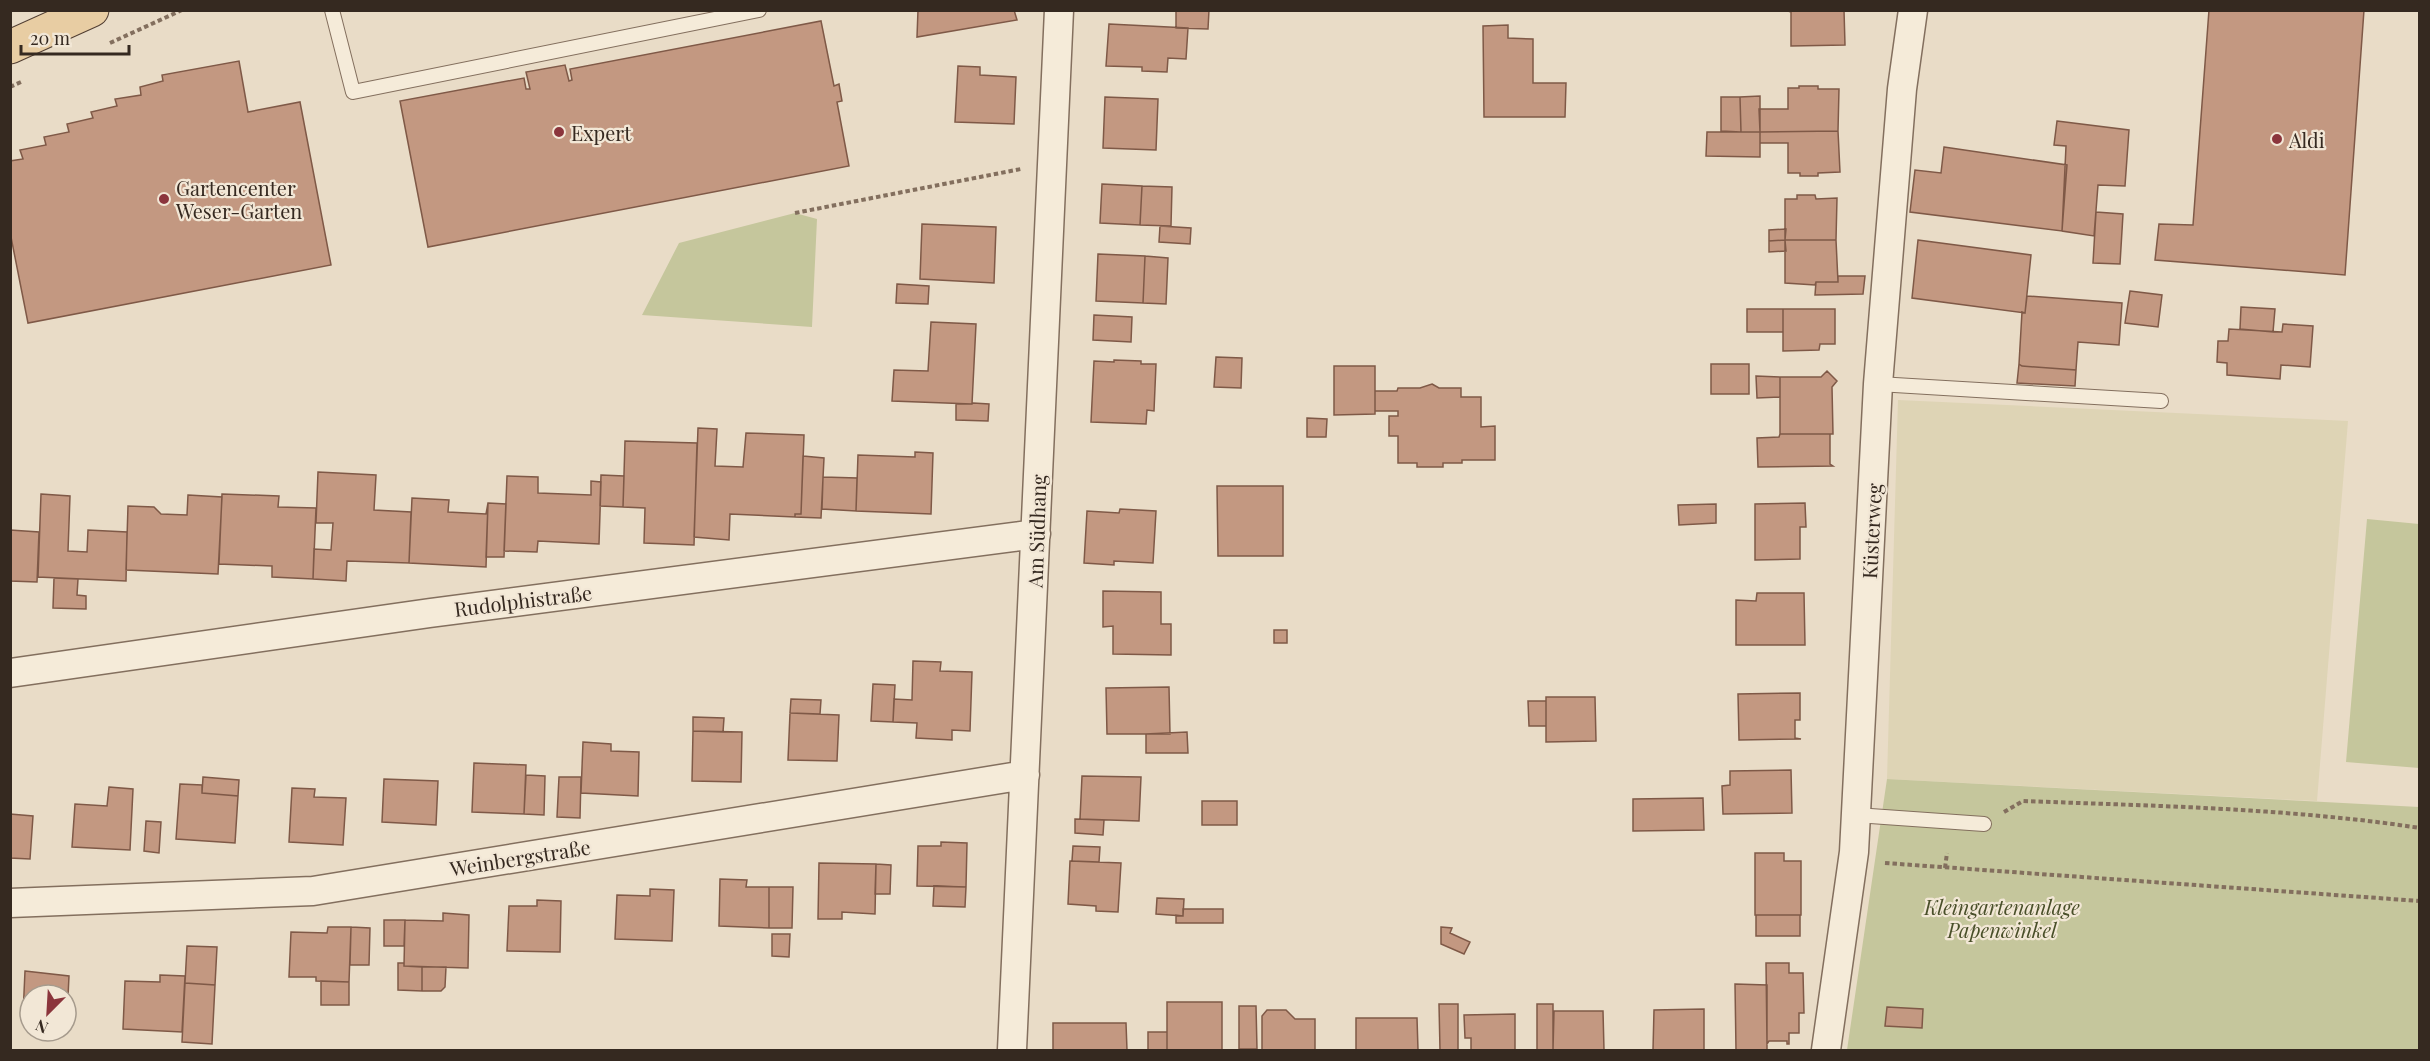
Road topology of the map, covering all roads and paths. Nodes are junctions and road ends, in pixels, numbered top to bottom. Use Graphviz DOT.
graph roads {
  1 [pos="92,10"];
  2 [pos="332,10"];
  3 [pos="759,10"];
  4 [pos="1059,10"];
  5 [pos="1913,10"];
  6 [pos="10,47"];
  7 [pos="1052,163"];
  8 [pos="795,213"];
  9 [pos="1878,384"];
  10 [pos="2161,400"];
  11 [pos="1036,534"];
  12 [pos="10,673"];
  13 [pos="1025,775"];
  14 [pos="1856,815"];
  15 [pos="1984,824"];
  16 [pos="2420,828"];
  17 [pos="1854,852"];
  18 [pos="1947,853"];
  19 [pos="1945,868"];
  20 [pos="2420,901"];
  21 [pos="10,903"];
  22 [pos="1012,1050"];
  23 [pos="1826,1050"];
  1 -- 6 [label="main road"];
  2 -- 3 [label="lane"];
  4 -- 7 [label="street, Am Südhang"];
  5 -- 9 [label="street, Küsterweg"];
  7 -- 8 [label="path"];
  7 -- 11 [label="street, Am Südhang"];
  9 -- 10 [label="lane"];
  9 -- 14 [label="street, Küsterweg"];
  11 -- 12 [label="street, Rudolphistraße"];
  11 -- 13 [label="street, Am Südhang"];
  13 -- 21 [label="street, Weinbergstraße"];
  13 -- 22 [label="street, Am Südhang"];
  14 -- 15 [label="lane"];
  14 -- 17 [label="street, Küsterweg"];
  15 -- 16 [label="path"];
  17 -- 19 [label="path"];
  17 -- 23 [label="street, Küsterweg"];
  18 -- 19 [label="path"];
  19 -- 20 [label="path"];
}
